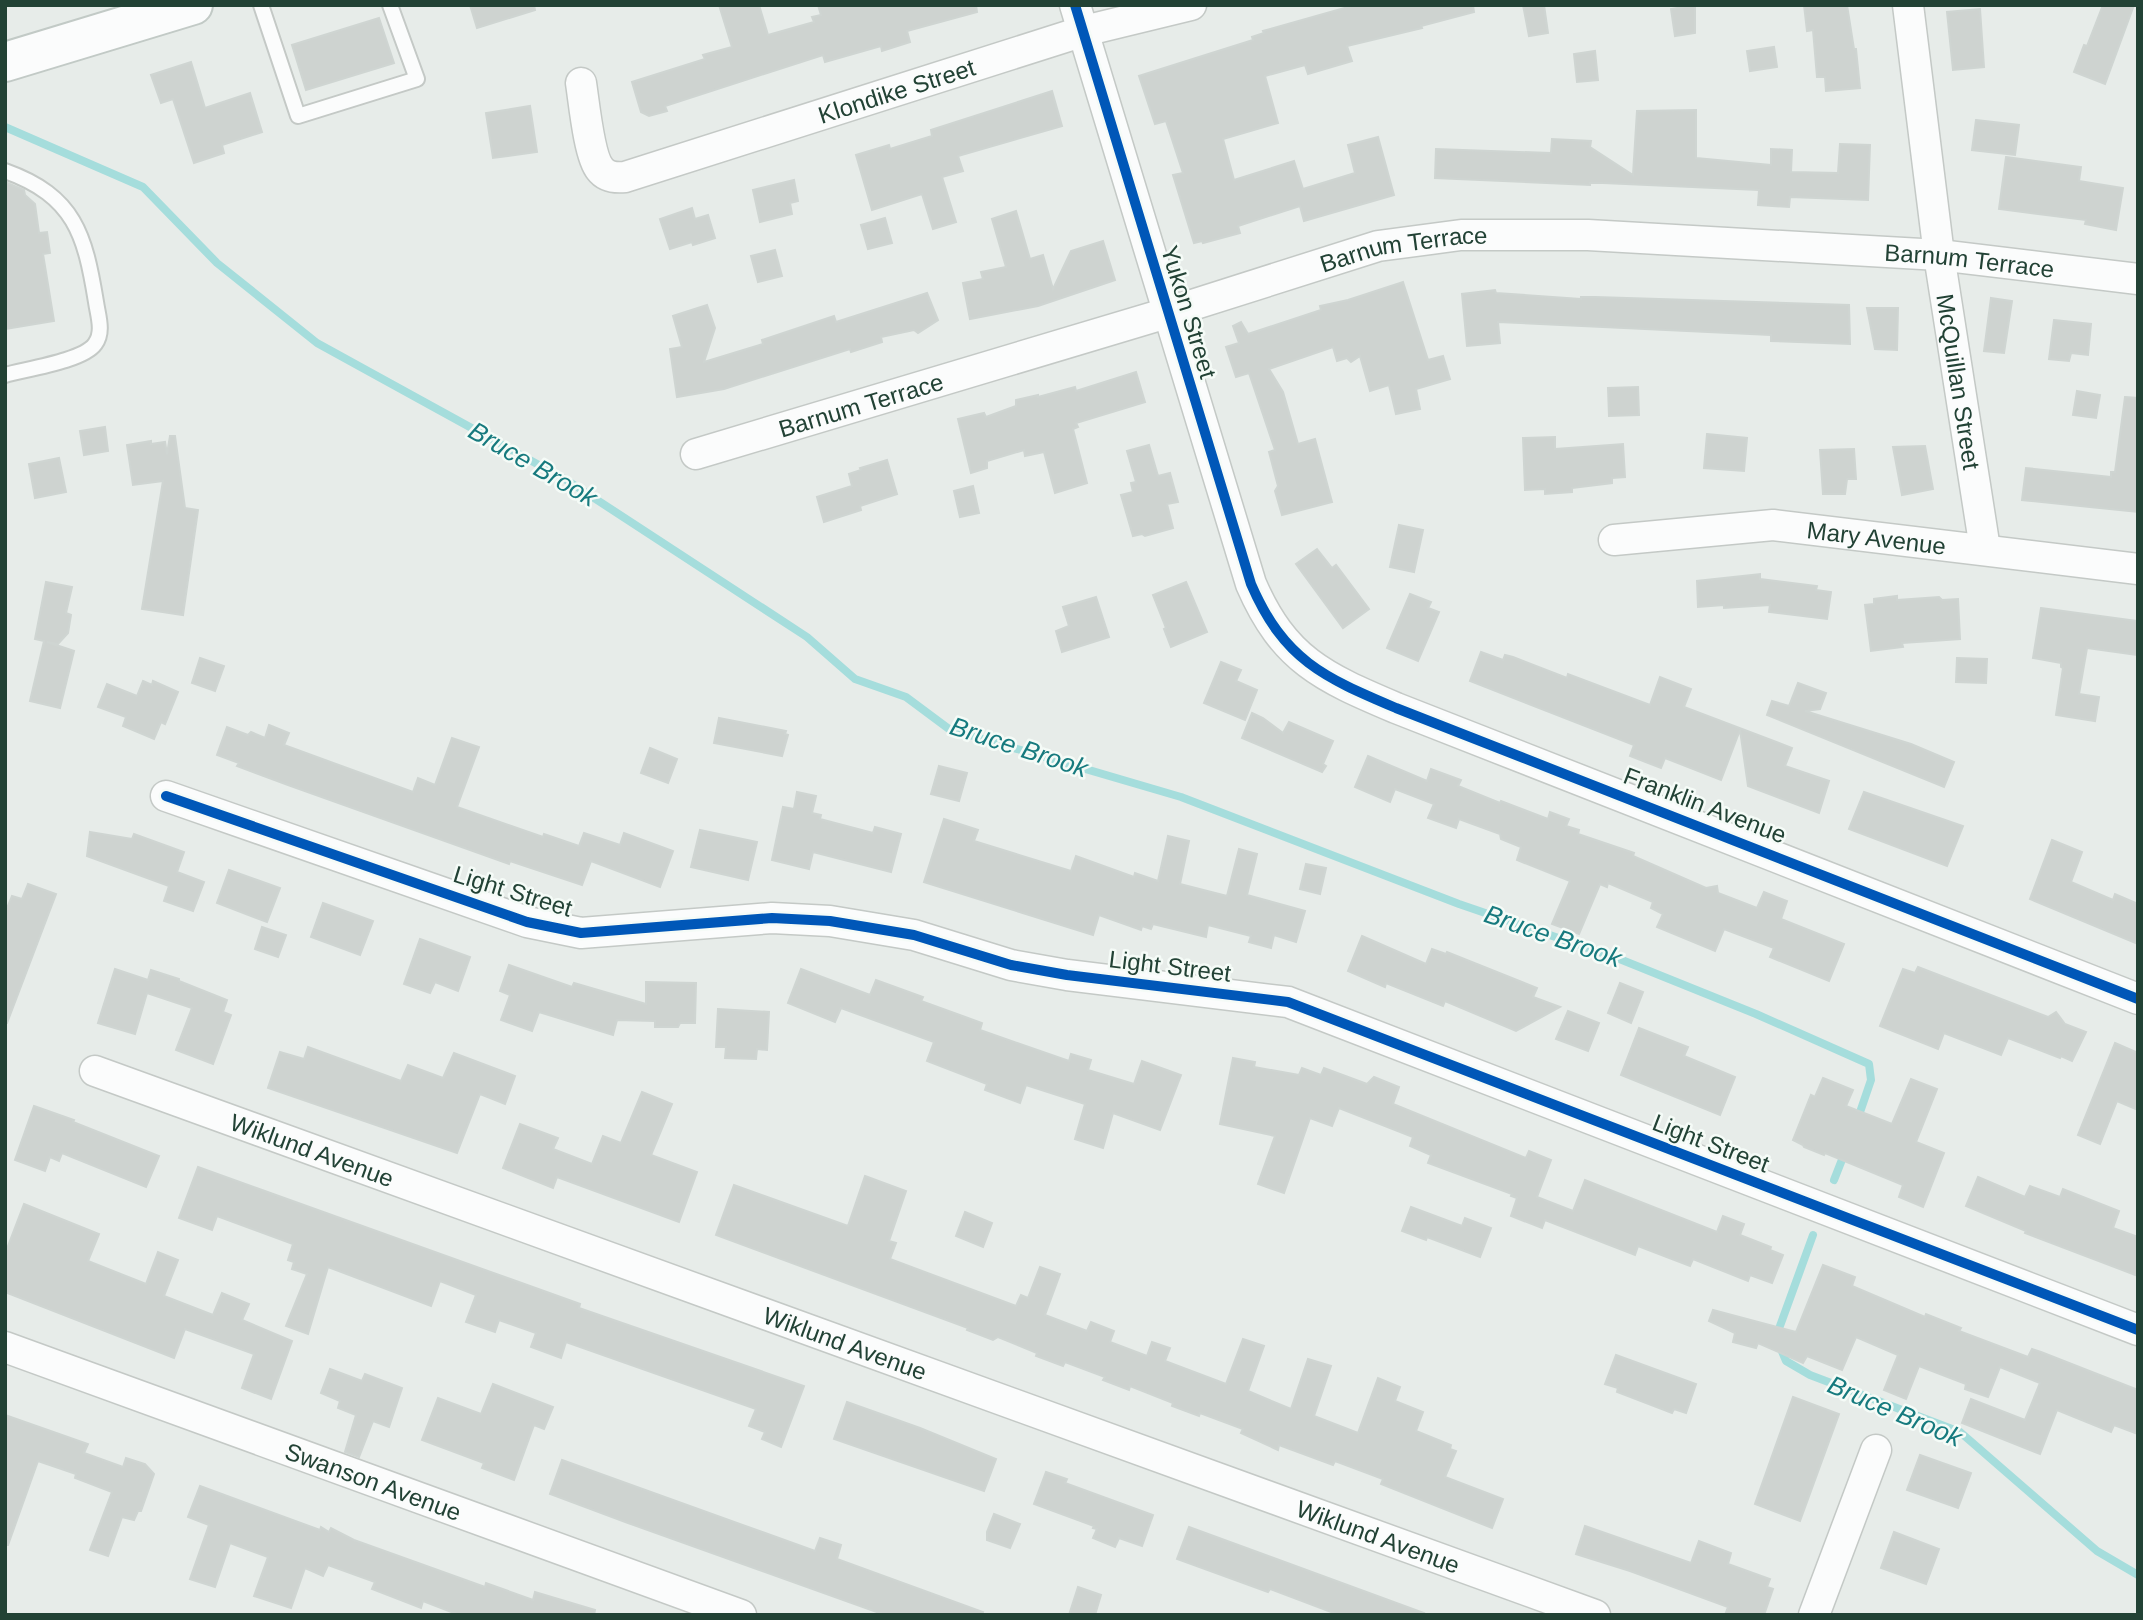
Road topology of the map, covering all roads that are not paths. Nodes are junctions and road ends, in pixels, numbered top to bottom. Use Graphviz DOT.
graph roads {
  1 [pos="193,5"];
  2 [pos="261,5"];
  3 [pos="390,5"];
  4 [pos="1191,5"];
  5 [pos="1908,5"];
  6 [pos="1079,18"];
  7 [pos="5,62"];
  8 [pos="581,83"];
  9 [pos="5,171"];
  10 [pos="1939,255"];
  11 [pos="2138,279"];
  12 [pos="1167,313"];
  13 [pos="5,375"];
  14 [pos="696,453"];
  15 [pos="1614,540"];
  16 [pos="1985,549"];
  17 [pos="2138,569"];
  18 [pos="1273,626"];
  19 [pos="166,796"];
  20 [pos="2138,999"];
  21 [pos="94,1071"];
  22 [pos="2138,1329"];
  23 [pos="5,1347"];
  24 [pos="1876,1450"];
  25 [pos="741,1615"];
  26 [pos="1595,1615"];
  27 [pos="1814,1615"];
  1 -- 7 [label="main road"];
  2 -- 3 [label="lane"];
  4 -- 6 [label="street, Klondike Street"];
  5 -- 10 [label="street, McQuillan Street"];
  6 -- 8 [label="street, Klondike Street"];
  6 -- 12 [label="street, Yukon Street"];
  9 -- 13 [label="lane"];
  10 -- 11 [label="street, Barnum Terrace"];
  10 -- 12 [label="street, Barnum Terrace"];
  10 -- 16 [label="street, McQuillan Street"];
  12 -- 14 [label="street, Barnum Terrace"];
  12 -- 18 [label="street, Yukon Street"];
  15 -- 16 [label="street, Mary Avenue"];
  16 -- 17 [label="street, Mary Avenue"];
  18 -- 20 [label="street, Franklin Avenue"];
  19 -- 22 [label="street, Light Street"];
  21 -- 26 [label="street, Wiklund Avenue"];
  23 -- 25 [label="street, Swanson Avenue"];
  24 -- 27 [label="street"];
}
